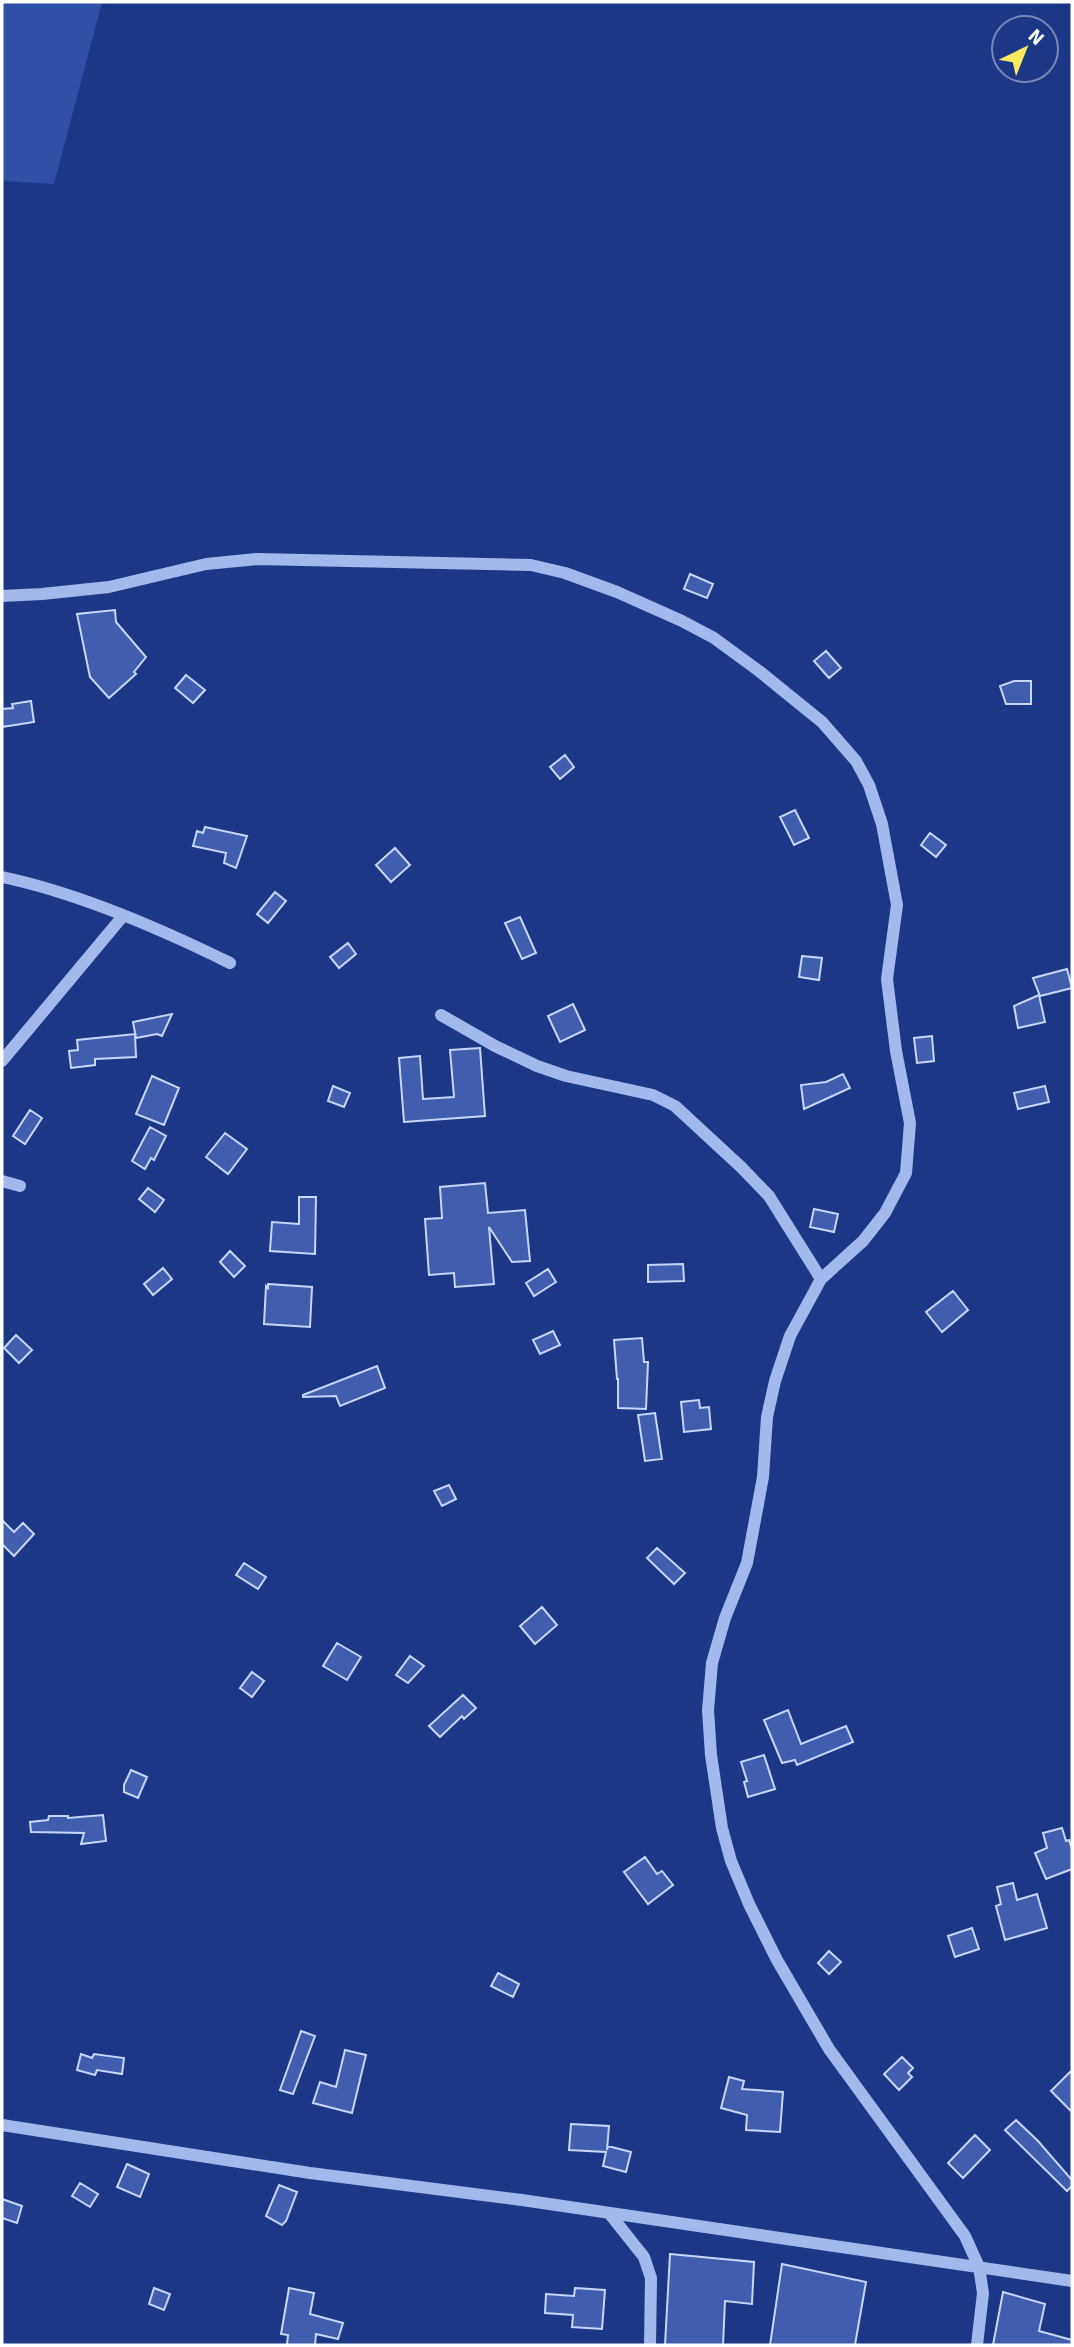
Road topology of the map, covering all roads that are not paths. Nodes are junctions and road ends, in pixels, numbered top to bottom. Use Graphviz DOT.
graph roads {
  1 [pos="2,596"];
  2 [pos="2,877"];
  3 [pos="124,916"];
  4 [pos="230,963"];
  5 [pos="441,1015"];
  6 [pos="2,1061"];
  7 [pos="2,1181"];
  8 [pos="19,1186"];
  9 [pos="821,1279"];
  10 [pos="2,2125"];
  11 [pos="609,2213"];
  12 [pos="979,2267"];
  13 [pos="1072,2281"];
  14 [pos="650,2345"];
  15 [pos="977,2345"];
  1 -- 9 [label="street"];
  2 -- 3 [label="street"];
  3 -- 4 [label="street"];
  3 -- 6 [label="street"];
  5 -- 9 [label="street"];
  7 -- 8 [label="street"];
  9 -- 12 [label="street"];
  10 -- 11 [label="street"];
  11 -- 12 [label="street"];
  11 -- 14 [label="street"];
  12 -- 13 [label="street"];
  12 -- 15 [label="street"];
}
